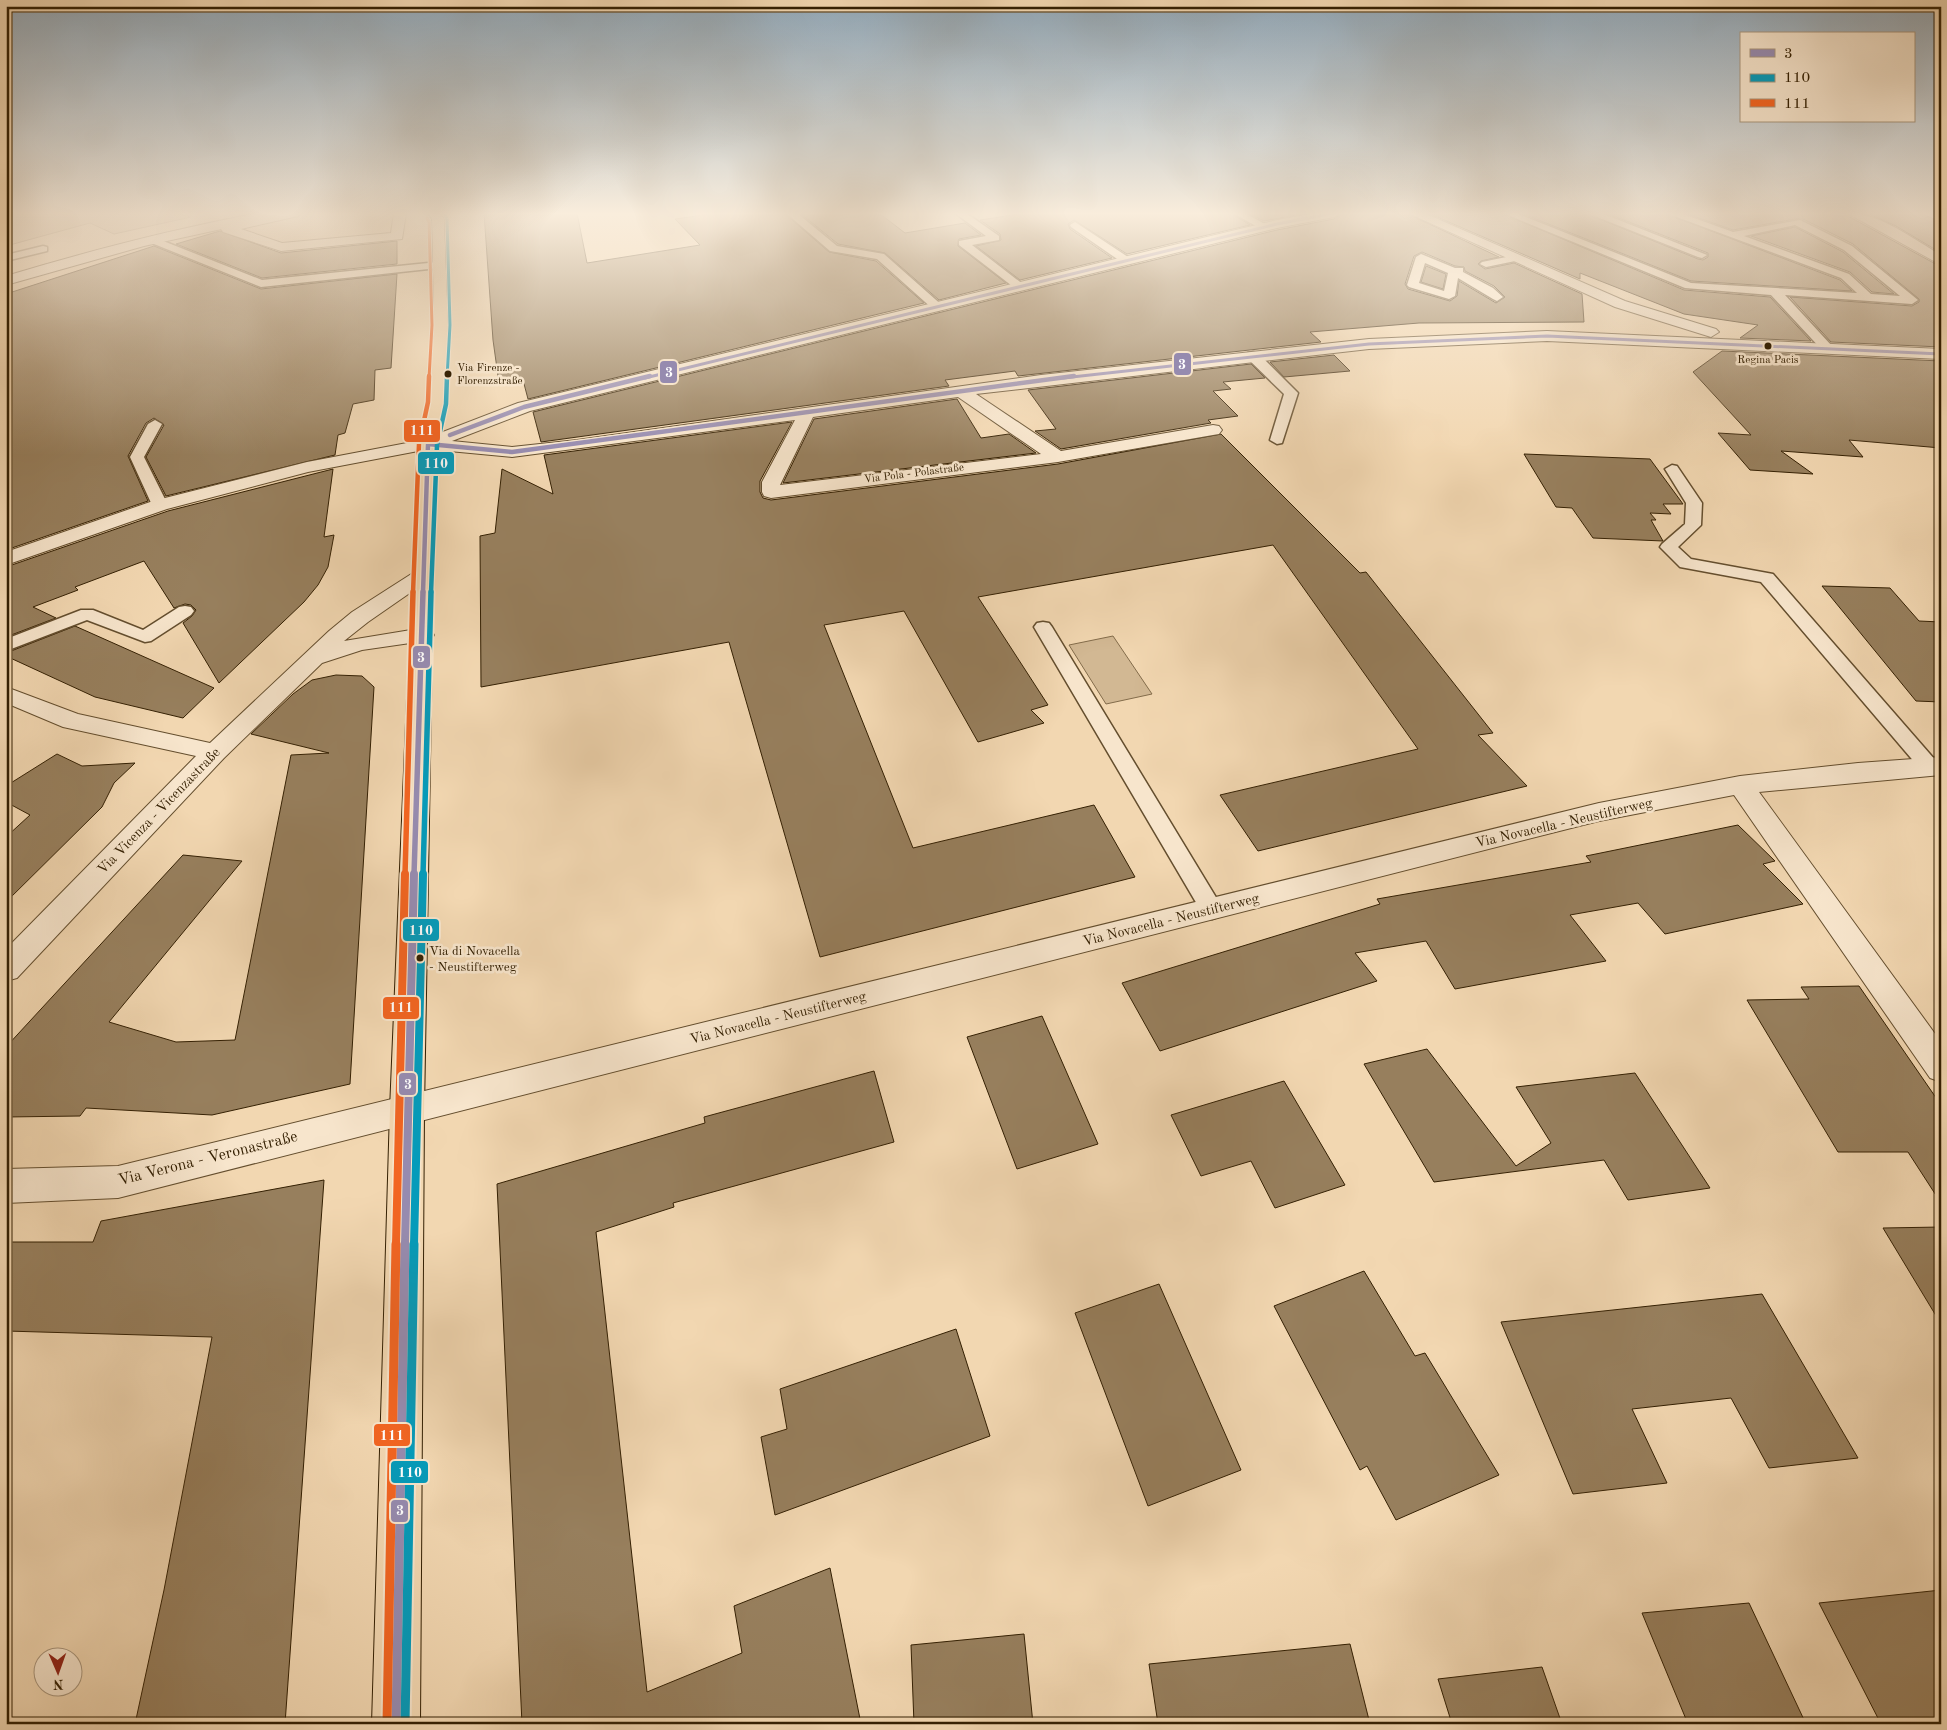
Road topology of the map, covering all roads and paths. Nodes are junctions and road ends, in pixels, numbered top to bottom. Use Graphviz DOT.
graph roads {
  1 [pos="439,294"];
  2 [pos="923,294"];
  3 [pos="992,294"];
  4 [pos="1493,294"];
  5 [pos="1597,294"];
  6 [pos="1777,294"];
  7 [pos="1807,294"];
  8 [pos="1864,294"];
  9 [pos="1904,294"];
  10 [pos="1497,297"];
  11 [pos="1868,297"];
  12 [pos="1620,304"];
  13 [pos="938,307"];
  14 [pos="1626,328"];
  15 [pos="1789,346"];
  16 [pos="1827,348"];
  17 [pos="1941,354"];
  18 [pos="1253,356"];
  19 [pos="961,391"];
  20 [pos="807,413"];
  21 [pos="155,424"];
  22 [pos="1213,430"];
  23 [pos="1277,440"];
  24 [pos="428,444"];
  25 [pos="1058,456"];
  26 [pos="1672,470"];
  27 [pos="160,505"];
  28 [pos="6,558"];
  29 [pos="423,575"];
  30 [pos="185,611"];
  31 [pos="1043,627"];
  32 [pos="422,635"];
  33 [pos="6,646"];
  34 [pos="316,658"];
  35 [pos="6,694"];
  36 [pos="215,752"];
  37 [pos="1935,766"];
  38 [pos="1740,785"];
  39 [pos="1212,910"];
  40 [pos="6,969"];
  41 [pos="1941,1068"];
  42 [pos="407,1110"];
  43 [pos="6,1186"];
  44 [pos="396,1724"];
  1 -- 24 [label="main road"];
  2 -- 13 [label="lane"];
  3 -- 13 [label="street"];
  4 -- 10 [label="lane"];
  5 -- 12 [label="street"];
  6 -- 16 [label="lane"];
  7 -- 11 [label="lane"];
  8 -- 11 [label="lane"];
  9 -- 11 [label="lane"];
  12 -- 14 [label="street"];
  12 -- 15 [label="street"];
  13 -- 24 [label="street"];
  14 -- 15 [label="street"];
  14 -- 18 [label="street"];
  15 -- 16 [label="street"];
  16 -- 17 [label="street"];
  18 -- 19 [label="street"];
  18 -- 23 [label="lane"];
  19 -- 20 [label="street"];
  19 -- 25 [label="street"];
  20 -- 24 [label="street"];
  20 -- 25 [label="street, Via Pola - Polastraße"];
  21 -- 27 [label="lane"];
  22 -- 25 [label="street, Via Pola - Polastraße"];
  24 -- 27 [label="street"];
  24 -- 29 [label="main road"];
  26 -- 37 [label="lane"];
  27 -- 28 [label="street"];
  29 -- 32 [label="main road"];
  29 -- 34 [label="street, Via Vicenza - Vicenzastraße"];
  30 -- 33 [label="lane"];
  31 -- 39 [label="lane"];
  32 -- 34 [label="street, Via Vicenza - Vicenzastraße"];
  32 -- 42 [label="main road"];
  34 -- 36 [label="street, Via Vicenza - Vicenzastraße"];
  35 -- 36 [label="street"];
  36 -- 40 [label="street, Via Vicenza - Vicenzastraße"];
  37 -- 38 [label="street, Via Novacella - Neustifterweg"];
  38 -- 39 [label="street, Via Novacella - Neustifterweg"];
  38 -- 41 [label="street"];
  39 -- 42 [label="street, Via Novacella - Neustifterweg"];
  42 -- 43 [label="street, Via Verona - Veronastraße"];
  42 -- 44 [label="main road"];
}
